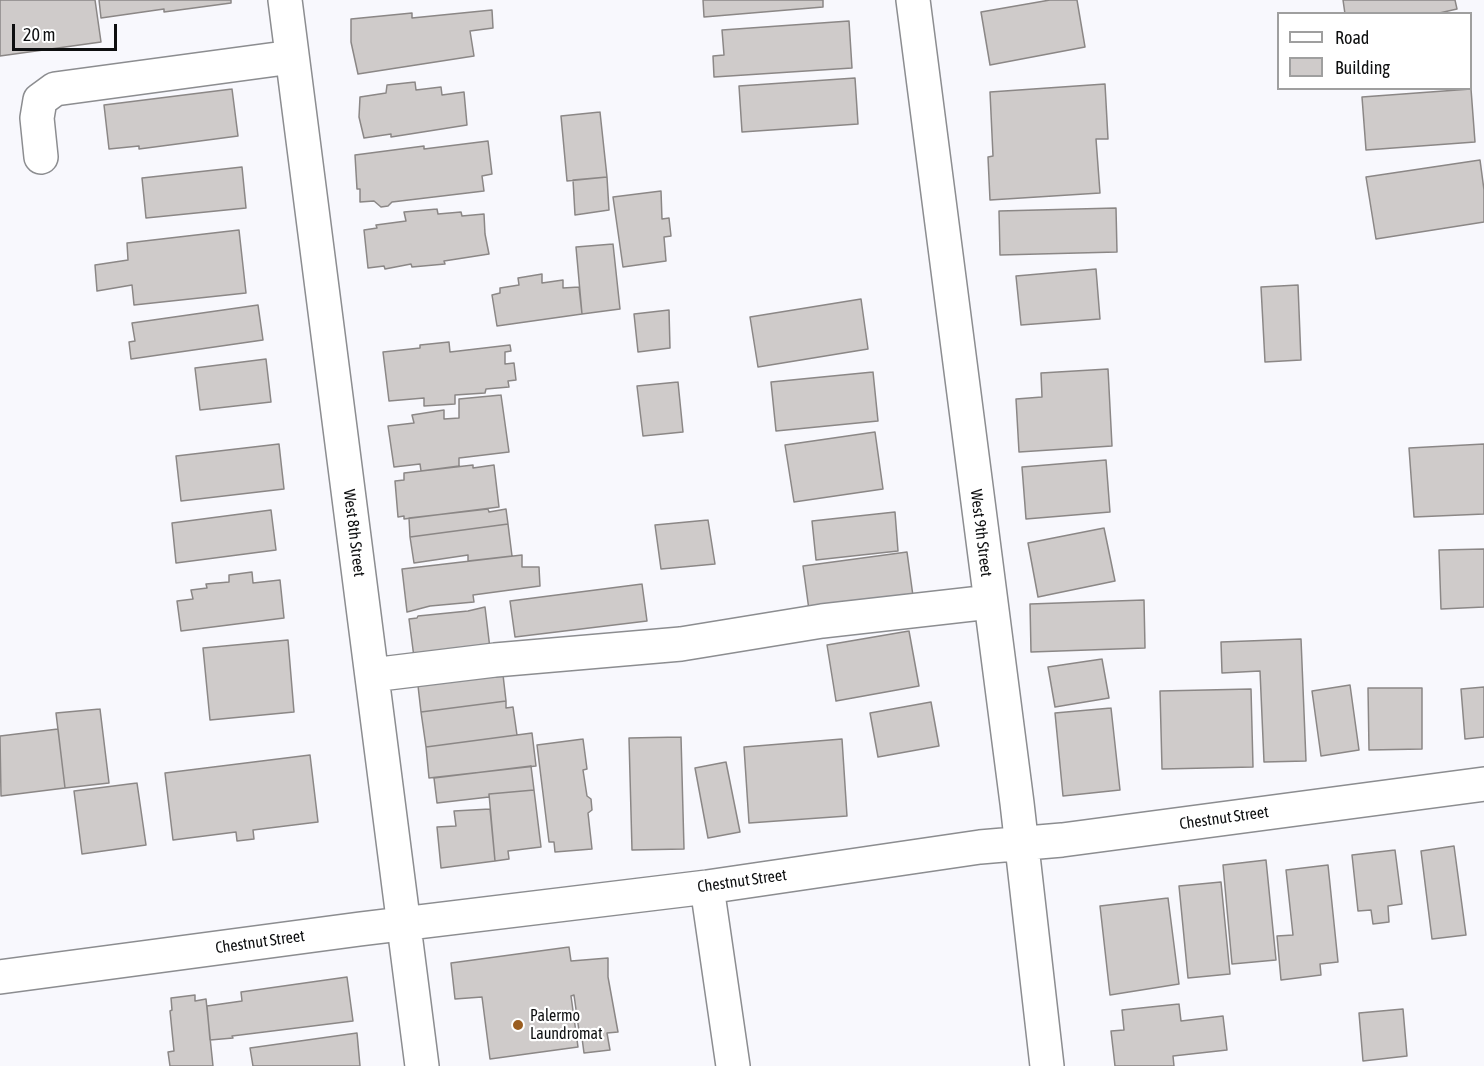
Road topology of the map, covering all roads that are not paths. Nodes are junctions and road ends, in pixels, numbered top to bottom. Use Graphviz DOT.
graph roads {
  1 [pos="285,0"];
  2 [pos="913,0"];
  3 [pos="292,57"];
  4 [pos="41,157"];
  5 [pos="990,602"];
  6 [pos="372,675"];
  7 [pos="1484,784"];
  8 [pos="1022,843"];
  9 [pos="707,887"];
  10 [pos="404,924"];
  11 [pos="0,977"];
  12 [pos="422,1066"];
  13 [pos="733,1066"];
  14 [pos="1047,1066"];
  1 -- 3 [label="street, West 8th Street"];
  2 -- 5 [label="street, West 9th Street"];
  3 -- 4 [label="street"];
  3 -- 6 [label="street, West 8th Street"];
  5 -- 6 [label="street"];
  5 -- 8 [label="street, West 9th Street"];
  6 -- 10 [label="street, West 8th Street"];
  7 -- 8 [label="street, Chestnut Street"];
  8 -- 9 [label="street, Chestnut Street"];
  8 -- 14 [label="street, West 9th Street"];
  9 -- 10 [label="street, Chestnut Street"];
  9 -- 13 [label="street"];
  10 -- 11 [label="street, Chestnut Street"];
  10 -- 12 [label="street, West 8th Street"];
}
